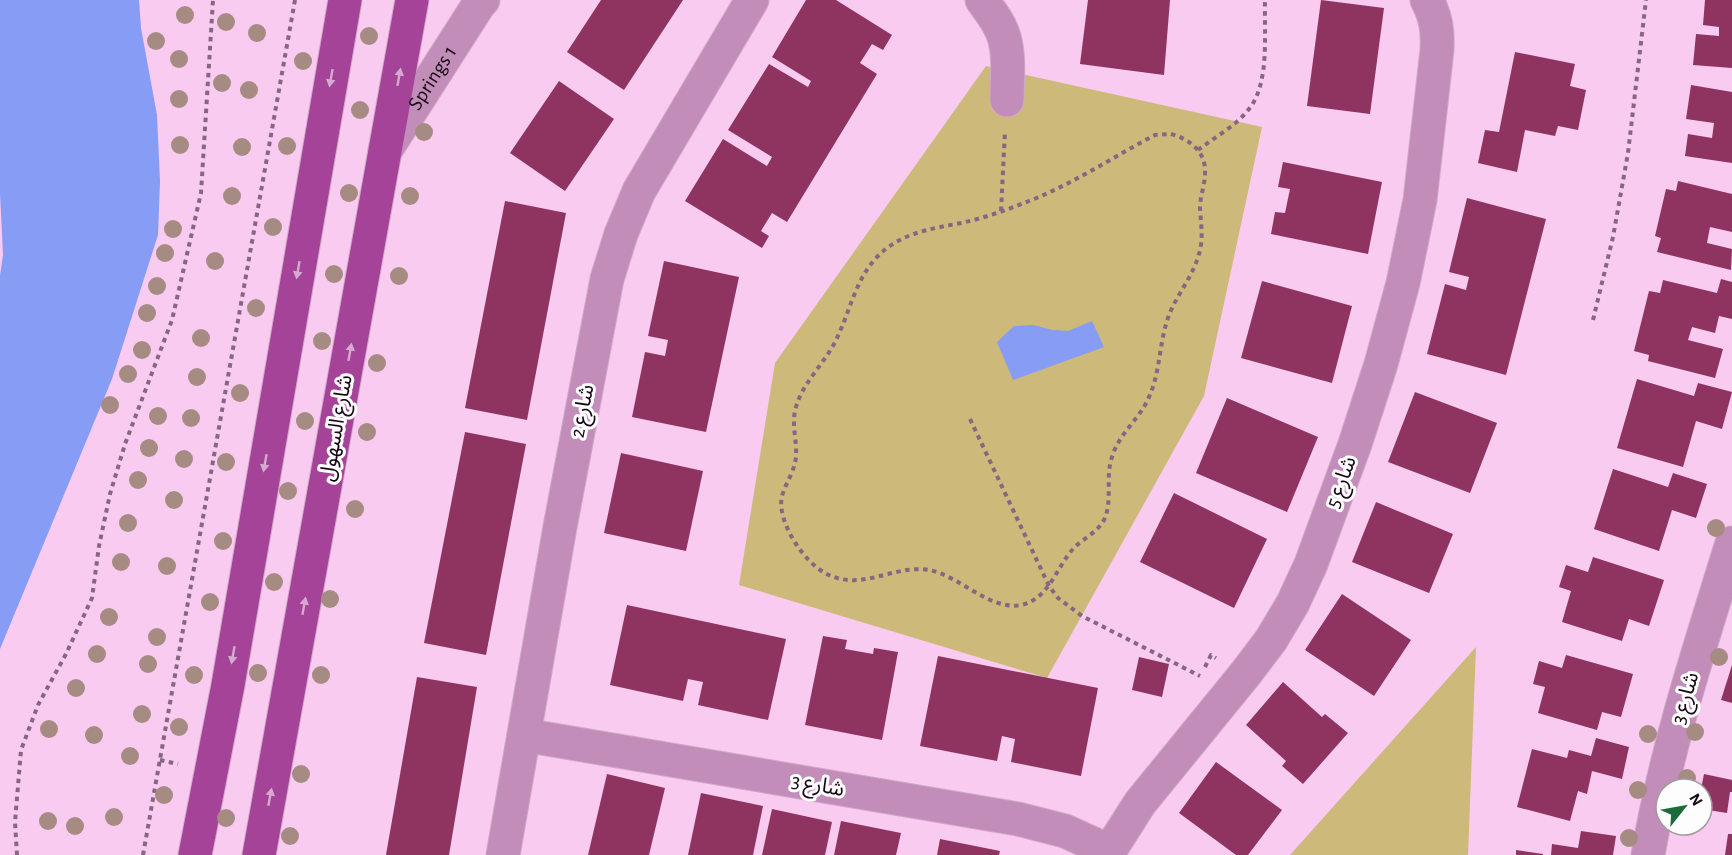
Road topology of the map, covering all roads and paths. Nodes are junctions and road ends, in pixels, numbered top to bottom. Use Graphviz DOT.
graph roads {
  1 [pos="213,0"];
  2 [pos="295,0"];
  3 [pos="345,0"];
  4 [pos="412,0"];
  5 [pos="752,0"];
  6 [pos="982,0"];
  7 [pos="1265,0"];
  8 [pos="1427,0"];
  9 [pos="1646,0"];
  10 [pos="481,1"];
  11 [pos="1007,100"];
  12 [pos="1198,150"];
  13 [pos="385,151"];
  14 [pos="1001,211"];
  15 [pos="1593,320"];
  16 [pos="970,419"];
  17 [pos="1732,543"];
  18 [pos="1048,586"];
  19 [pos="1246,674"];
  20 [pos="524,735"];
  21 [pos="1108,853"];
  22 [pos="17,855"];
  23 [pos="143,855"];
  24 [pos="195,855"];
  25 [pos="259,855"];
  26 [pos="503,855"];
  27 [pos="1648,855"];
  1 -- 22 [label="path"];
  2 -- 23 [label="path"];
  3 -- 24 [label="main road, one-way"];
  13 -- 4 [label="main road, شارع السهول, one-way"];
  5 -- 20 [label="street, شارع 2"];
  6 -- 11 [label="street"];
  7 -- 12 [label="path"];
  8 -- 19 [label="street, شارع 5"];
  9 -- 15 [label="path"];
  10 -- 13 [label="street, Springs 1"];
  11 -- 14 [label="path"];
  12 -- 14 [label="path"];
  12 -- 18 [label="path"];
  25 -- 13 [label="main road, شارع السهول, one-way"];
  14 -- 18 [label="path"];
  16 -- 18 [label="path"];
  17 -- 27 [label="street, شارع 3"];
  18 -- 19 [label="path"];
  19 -- 21 [label="street, شارع 5"];
  20 -- 21 [label="street, شارع 3"];
  20 -- 26 [label="street, شارع 2"];
}
